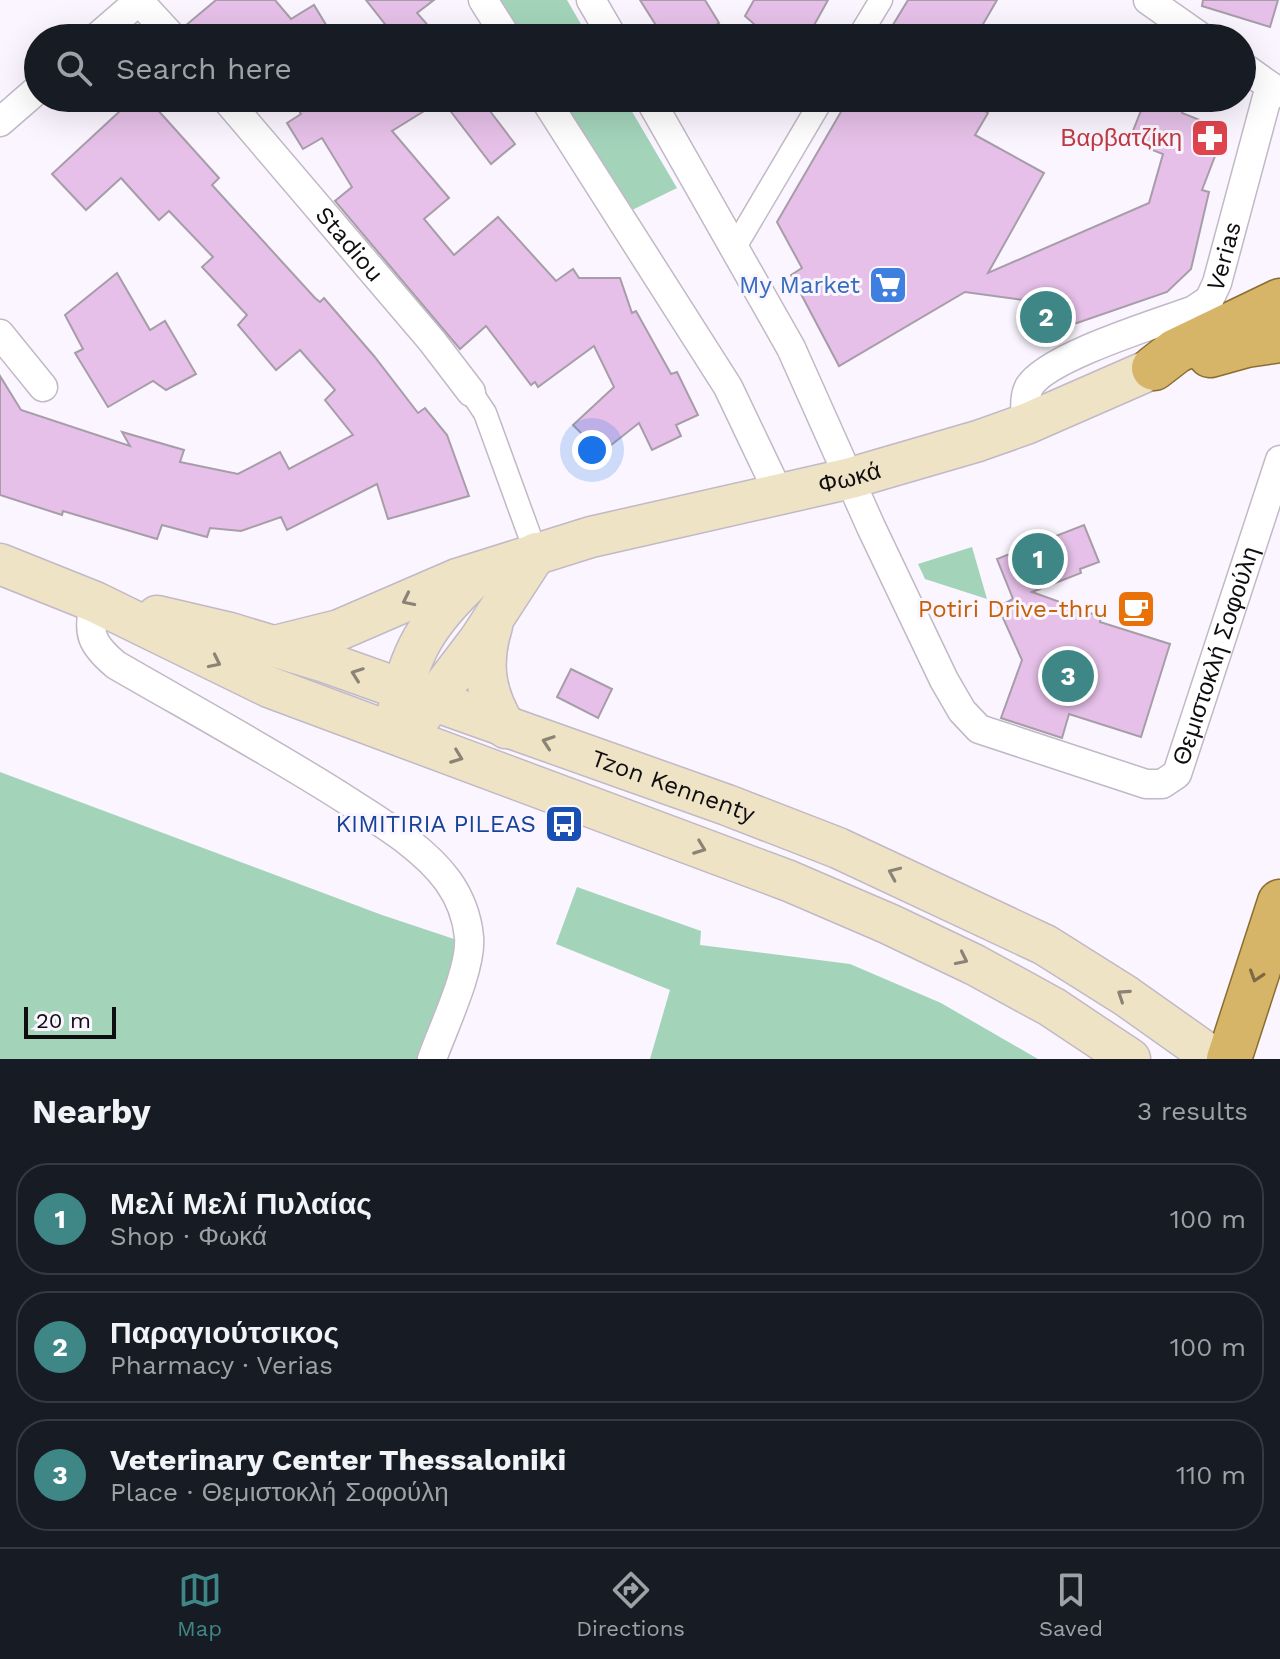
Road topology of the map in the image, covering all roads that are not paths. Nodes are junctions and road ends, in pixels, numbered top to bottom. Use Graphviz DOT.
graph roads {
  1 [pos="139,0"];
  2 [pos="483,0"];
  3 [pos="591,0"];
  4 [pos="881,0"];
  5 [pos="1148,0"];
  6 [pos="112,24"];
  7 [pos="160,24"];
  8 [pos="498,24"];
  9 [pos="605,24"];
  10 [pos="866,24"];
  11 [pos="1182,24"];
  12 [pos="1256,76"];
  13 [pos="1275,89"];
  14 [pos="24,101"];
  15 [pos="237,112"];
  16 [pos="553,112"];
  17 [pos="657,112"];
  18 [pos="815,112"];
  19 [pos="0,122"];
  20 [pos="735,247"];
  21 [pos="0,334"];
  22 [pos="1278,335"];
  23 [pos="1154,368"];
  24 [pos="43,387"];
  25 [pos="471,392"];
  26 [pos="1026,424"];
  27 [pos="1280,460"];
  28 [pos="851,478"];
  29 [pos="780,496"];
  30 [pos="536,553"];
  31 [pos="0,564"];
  32 [pos="481,572"];
  33 [pos="95,602"];
  34 [pos="495,615"];
  35 [pos="275,646"];
  36 [pos="416,696"];
  37 [pos="506,728"];
  38 [pos="400,736"];
  39 [pos="1280,902"];
  40 [pos="1201,1049"];
  41 [pos="432,1059"];
  42 [pos="1130,1059"];
  43 [pos="1229,1059"];
  1 -- 6 [label="street"];
  1 -- 7 [label="street"];
  2 -- 8 [label="street"];
  3 -- 9 [label="street"];
  4 -- 10 [label="street"];
  5 -- 11 [label="street"];
  12 -- 13 [label="street"];
  13 -- 26 [label="street, Verias"];
  14 -- 19 [label="street"];
  15 -- 25 [label="street, Stadiou"];
  16 -- 29 [label="street"];
  17 -- 20 [label="street, Θεμιστοκλή Σοφούλη"];
  18 -- 20 [label="street"];
  20 -- 28 [label="street, Θεμιστοκλή Σοφούλη"];
  21 -- 24 [label="street"];
  22 -- 23 [label="highway"];
  23 -- 26 [label="main road, Φωκά"];
  25 -- 30 [label="street"];
  26 -- 28 [label="main road, Φωκά"];
  27 -- 28 [label="street, Θεμιστοκλή Σοφούλη"];
  28 -- 29 [label="main road, Φωκά"];
  29 -- 30 [label="main road, Φωκά"];
  30 -- 32 [label="main road, Φωκά"];
  30 -- 34 [label="main road, Φωκά"];
  31 -- 33 [label="main road, Tzon Kennenty"];
  32 -- 35 [label="main road, one-way"];
  32 -- 36 [label="main road, Φωκά"];
  33 -- 35 [label="main road, Tzon Kennenty"];
  33 -- 38 [label="main road, Tzon Kennenty, one-way"];
  33 -- 41 [label="street"];
  34 -- 36 [label="main road, Φωκά"];
  34 -- 37 [label="main road"];
  36 -- 35 [label="main road, Tzon Kennenty, one-way"];
  36 -- 37 [label="main road, Tzon Kennenty"];
  36 -- 38 [label="main road, Φωκά"];
  40 -- 37 [label="main road, Tzon Kennenty, one-way"];
  38 -- 42 [label="main road, Tzon Kennenty, one-way"];
  39 -- 43 [label="highway, one-way"];
}
